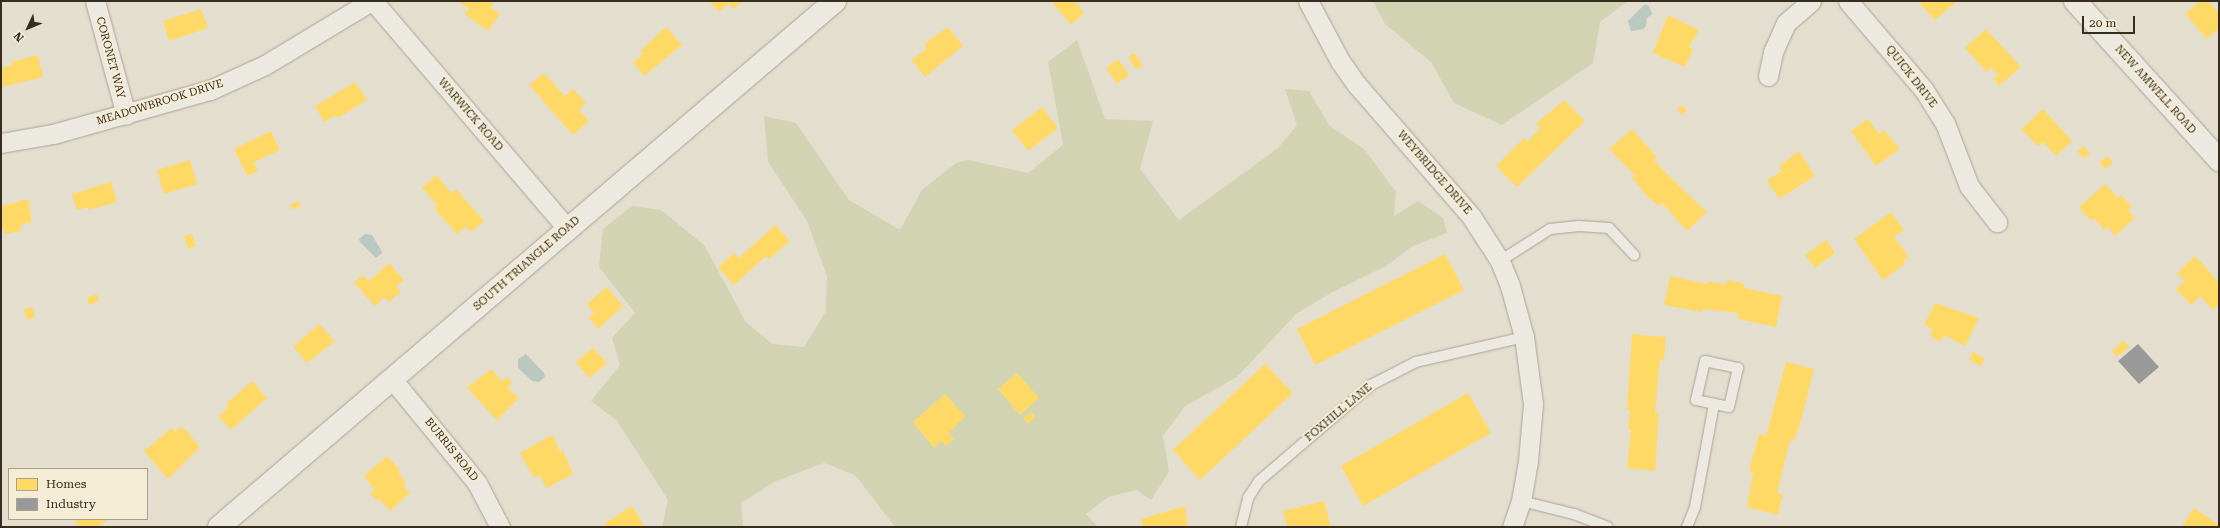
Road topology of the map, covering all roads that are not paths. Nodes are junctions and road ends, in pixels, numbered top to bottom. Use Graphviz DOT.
graph roads {
  1 [pos="95,1"];
  2 [pos="372,1"];
  3 [pos="835,1"];
  4 [pos="1308,1"];
  5 [pos="1811,1"];
  6 [pos="1848,1"];
  7 [pos="2075,1"];
  8 [pos="1768,76"];
  9 [pos="126,114"];
  10 [pos="1,143"];
  11 [pos="2219,160"];
  12 [pos="1997,222"];
  13 [pos="568,228"];
  14 [pos="1634,255"];
  15 [pos="1500,261"];
  16 [pos="1524,337"];
  17 [pos="392,379"];
  18 [pos="1714,404"];
  19 [pos="1521,501"];
  20 [pos="219,527"];
  21 [pos="500,527"];
  22 [pos="1241,527"];
  23 [pos="1512,527"];
  24 [pos="1608,527"];
  25 [pos="1687,527"];
  1 -- 9 [label="street, CORONET WAY"];
  2 -- 9 [label="street, MEADOWBROOK DRIVE"];
  2 -- 13 [label="street, WARWICK ROAD"];
  3 -- 13 [label="street, SOUTH TRIANGLE ROAD"];
  4 -- 15 [label="street, WEYBRIDGE DRIVE"];
  5 -- 8 [label="street"];
  6 -- 12 [label="street, QUICK DRIVE"];
  7 -- 11 [label="street, NEW AMWELL ROAD"];
  9 -- 10 [label="street, MEADOWBROOK DRIVE"];
  13 -- 17 [label="street, SOUTH TRIANGLE ROAD"];
  14 -- 15 [label="lane"];
  15 -- 16 [label="street, WEYBRIDGE DRIVE"];
  16 -- 19 [label="street, WEYBRIDGE DRIVE"];
  16 -- 22 [label="lane, FOXHILL LANE"];
  17 -- 20 [label="street, SOUTH TRIANGLE ROAD"];
  17 -- 21 [label="street, BURRIS ROAD"];
  18 -- 18 [label="lane"];
  18 -- 25 [label="lane"];
  19 -- 23 [label="street, WEYBRIDGE DRIVE"];
  19 -- 24 [label="lane"];
}
